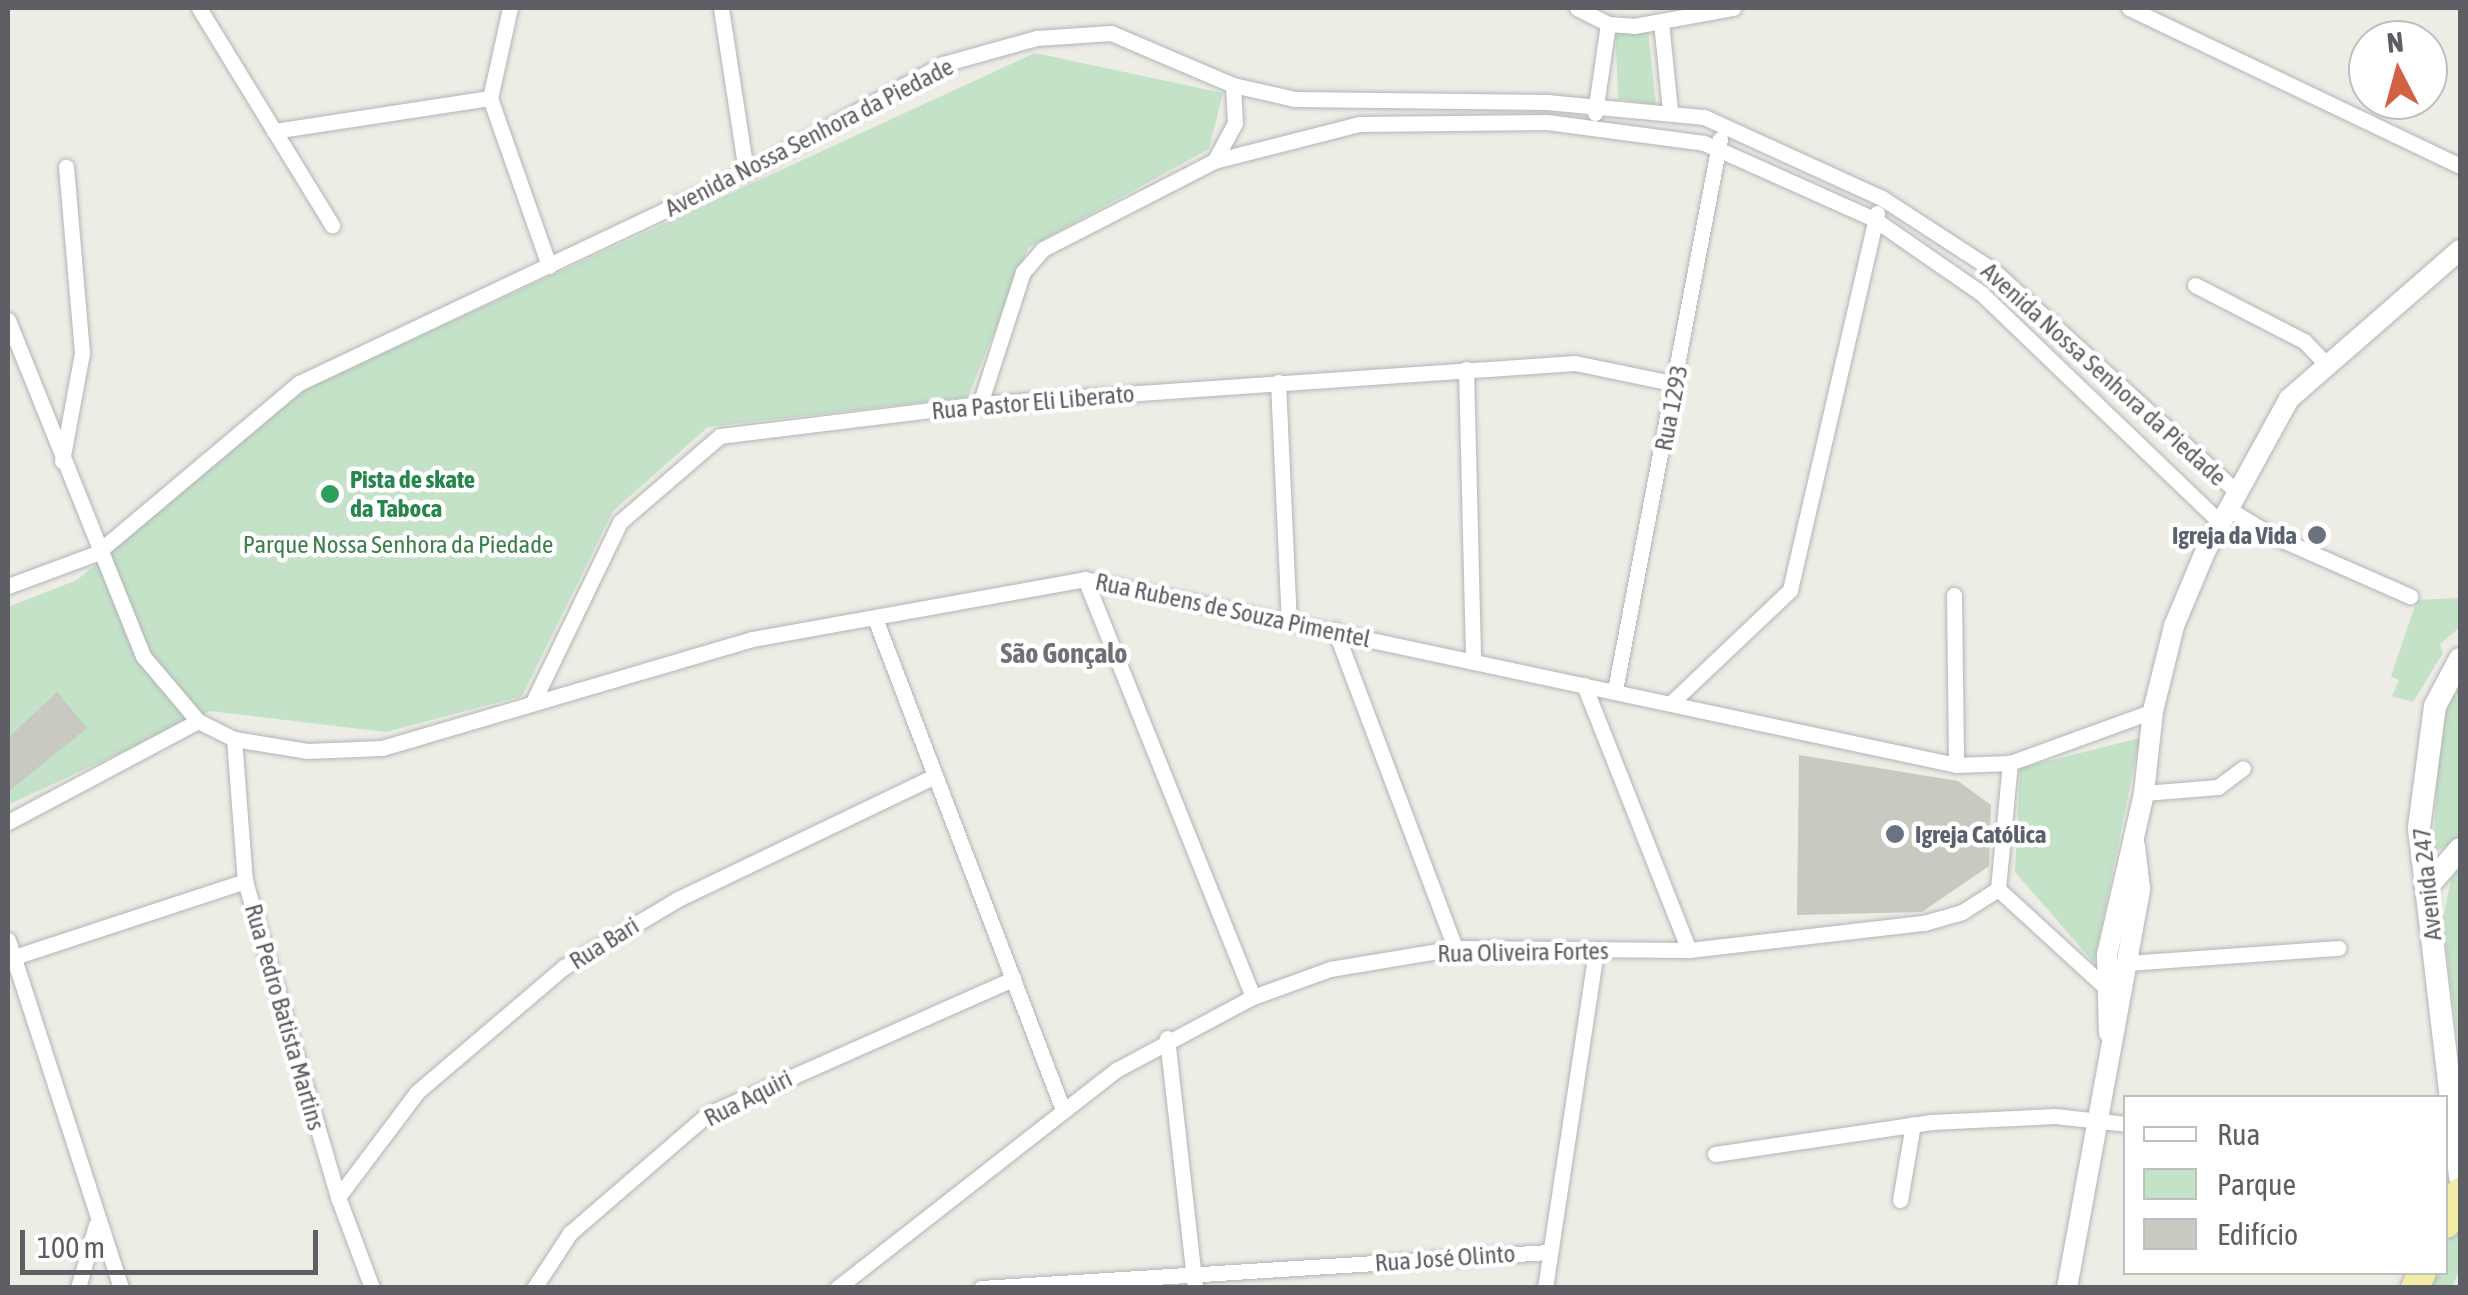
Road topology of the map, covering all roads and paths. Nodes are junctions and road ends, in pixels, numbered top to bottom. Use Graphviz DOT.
graph roads {
  1 [pos="198,8"];
  2 [pos="510,8"];
  3 [pos="721,8"];
  4 [pos="1577,8"];
  5 [pos="1733,8"];
  6 [pos="2130,8"];
  7 [pos="1661,22"];
  8 [pos="1608,24"];
  9 [pos="1233,85"];
  10 [pos="490,98"];
  11 [pos="1596,107"];
  12 [pos="1670,110"];
  13 [pos="1720,124"];
  14 [pos="1594,127"];
  15 [pos="274,131"];
  16 [pos="1230,136"];
  17 [pos="1720,148"];
  18 [pos="1242,152"];
  19 [pos="1214,161"];
  20 [pos="2460,166"];
  21 [pos="66,167"];
  22 [pos="746,172"];
  23 [pos="1882,198"];
  24 [pos="1874,219"];
  25 [pos="332,225"];
  26 [pos="2460,250"];
  27 [pos="548,266"];
  28 [pos="2196,285"];
  29 [pos="8,320"];
  30 [pos="2324,362"];
  31 [pos="1466,369"];
  32 [pos="1278,382"];
  33 [pos="1676,384"];
  34 [pos="980,404"];
  35 [pos="62,462"];
  36 [pos="2228,507"];
  37 [pos="98,553"];
  38 [pos="1085,579"];
  39 [pos="8,586"];
  40 [pos="1954,595"];
  41 [pos="2410,596"];
  42 [pos="1289,621"];
  43 [pos="876,622"];
  44 [pos="1334,630"];
  45 [pos="2460,659"];
  46 [pos="1473,662"];
  47 [pos="1584,685"];
  48 [pos="1615,690"];
  49 [pos="534,702"];
  50 [pos="1671,703"];
  51 [pos="2153,710"];
  52 [pos="198,721"];
  53 [pos="234,740"];
  54 [pos="2010,763"];
  55 [pos="1956,764"];
  56 [pos="2243,768"];
  57 [pos="935,776"];
  58 [pos="2144,793"];
  59 [pos="8,822"];
  60 [pos="2135,838"];
  61 [pos="2460,849"];
  62 [pos="245,881"];
  63 [pos="2426,888"];
  64 [pos="1998,889"];
  65 [pos="8,940"];
  66 [pos="1454,948"];
  67 [pos="2338,948"];
  68 [pos="1690,950"];
  69 [pos="1596,951"];
  70 [pos="12,957"];
  71 [pos="2128,963"];
  72 [pos="1013,979"];
  73 [pos="2114,988"];
  74 [pos="1254,997"];
  75 [pos="1168,1038"];
  76 [pos="1063,1110"];
  77 [pos="2096,1117"];
  78 [pos="2123,1123"];
  79 [pos="1914,1124"];
  80 [pos="1715,1154"];
  81 [pos="2460,1176"];
  82 [pos="2460,1192"];
  83 [pos="338,1197"];
  84 [pos="1900,1200"];
  85 [pos="2448,1219"];
  86 [pos="96,1225"];
  87 [pos="1549,1252"];
  88 [pos="1195,1281"];
  89 [pos="78,1288"];
  90 [pos="121,1288"];
  91 [pos="372,1288"];
  92 [pos="534,1288"];
  93 [pos="837,1288"];
  94 [pos="981,1288"];
  95 [pos="1546,1288"];
  96 [pos="2067,1288"];
  1 -- 15 [label="street"];
  2 -- 10 [label="street"];
  3 -- 22 [label="street"];
  4 -- 8 [label="street"];
  5 -- 7 [label="street"];
  6 -- 20 [label="street"];
  7 -- 8 [label="street"];
  7 -- 12 [label="street"];
  8 -- 11 [label="street"];
  9 -- 11 [label="street, Avenida Nossa Senhora da Piedade"];
  9 -- 16 [label="street"];
  9 -- 22 [label="street, Avenida Nossa Senhora da Piedade"];
  10 -- 15 [label="street"];
  10 -- 27 [label="street"];
  11 -- 12 [label="street, Avenida Nossa Senhora da Piedade"];
  11 -- 14 [label="street"];
  12 -- 13 [label="street, Avenida Nossa Senhora da Piedade"];
  13 -- 17 [label="street, Rua 1293"];
  13 -- 23 [label="street, Avenida Nossa Senhora da Piedade"];
  14 -- 17 [label="street, Avenida Nossa Senhora da Piedade"];
  14 -- 18 [label="street, Avenida Nossa Senhora da Piedade"];
  15 -- 25 [label="street"];
  16 -- 18 [label="street"];
  16 -- 19 [label="street"];
  17 -- 24 [label="street, Avenida Nossa Senhora da Piedade"];
  17 -- 33 [label="street, Rua 1293"];
  18 -- 19 [label="street, Avenida Nossa Senhora da Piedade"];
  19 -- 34 [label="street, Avenida Nossa Senhora da Piedade"];
  21 -- 35 [label="street"];
  22 -- 27 [label="street, Avenida Nossa Senhora da Piedade"];
  23 -- 24 [label="street"];
  23 -- 36 [label="street, Avenida Nossa Senhora da Piedade"];
  24 -- 36 [label="street, Avenida Nossa Senhora da Piedade"];
  24 -- 50 [label="street"];
  26 -- 30 [label="street"];
  27 -- 37 [label="street, Avenida Nossa Senhora da Piedade"];
  28 -- 30 [label="street"];
  29 -- 35 [label="street, Rua Rubens de Souza Pimentel"];
  30 -- 36 [label="street"];
  31 -- 32 [label="street, Rua Pastor Eli Liberato"];
  31 -- 33 [label="street, Rua Pastor Eli Liberato"];
  31 -- 46 [label="street"];
  32 -- 34 [label="street, Rua Pastor Eli Liberato"];
  32 -- 42 [label="street"];
  33 -- 48 [label="street, Rua 1293"];
  34 -- 49 [label="street, Rua Pastor Eli Liberato"];
  35 -- 37 [label="street, Rua Rubens de Souza Pimentel"];
  36 -- 41 [label="street"];
  36 -- 51 [label="street"];
  37 -- 39 [label="street, Avenida Nossa Senhora da Piedade"];
  37 -- 52 [label="street, Rua Rubens de Souza Pimentel"];
  38 -- 42 [label="street, Rua Rubens de Souza Pimentel"];
  38 -- 43 [label="street, Rua Rubens de Souza Pimentel"];
  38 -- 74 [label="street"];
  40 -- 55 [label="street"];
  42 -- 44 [label="street, Rua Rubens de Souza Pimentel"];
  43 -- 49 [label="street, Rua Rubens de Souza Pimentel"];
  43 -- 57 [label="street"];
  44 -- 46 [label="street, Rua Rubens de Souza Pimentel"];
  44 -- 66 [label="street"];
  45 -- 63 [label="main road, Avenida 247"];
  46 -- 47 [label="street, Rua Rubens de Souza Pimentel"];
  47 -- 48 [label="street, Rua Rubens de Souza Pimentel"];
  47 -- 68 [label="street"];
  48 -- 50 [label="street, Rua Rubens de Souza Pimentel"];
  49 -- 53 [label="street, Rua Rubens de Souza Pimentel"];
  50 -- 55 [label="street, Rua Rubens de Souza Pimentel"];
  51 -- 54 [label="street, Rua Rubens de Souza Pimentel"];
  51 -- 58 [label="street"];
  52 -- 53 [label="street, Rua Rubens de Souza Pimentel"];
  52 -- 59 [label="street"];
  53 -- 62 [label="street, Rua Pedro Batista Martins"];
  54 -- 55 [label="street, Rua Rubens de Souza Pimentel"];
  54 -- 64 [label="street"];
  56 -- 58 [label="street"];
  57 -- 72 [label="street"];
  57 -- 83 [label="street, Rua Bari"];
  58 -- 60 [label="street"];
  60 -- 71 [label="street"];
  60 -- 73 [label="street"];
  61 -- 63 [label="main road"];
  62 -- 70 [label="street"];
  62 -- 83 [label="street, Rua Pedro Batista Martins"];
  63 -- 81 [label="main road, Avenida 247"];
  64 -- 68 [label="street, Rua Oliveira Fortes"];
  64 -- 73 [label="street"];
  65 -- 70 [label="street"];
  66 -- 69 [label="street, Rua Oliveira Fortes"];
  66 -- 74 [label="street, Rua Oliveira Fortes"];
  67 -- 71 [label="street"];
  68 -- 69 [label="street, Rua Oliveira Fortes"];
  69 -- 87 [label="street"];
  70 -- 86 [label="street"];
  71 -- 73 [label="street"];
  72 -- 76 [label="street"];
  72 -- 92 [label="street, Rua Aquiri"];
  73 -- 77 [label="street"];
  74 -- 75 [label="street, Rua Oliveira Fortes"];
  75 -- 76 [label="street, Rua Oliveira Fortes"];
  75 -- 88 [label="street"];
  76 -- 93 [label="street, Rua Oliveira Fortes"];
  77 -- 78 [label="street"];
  77 -- 79 [label="street"];
  77 -- 96 [label="street"];
  79 -- 80 [label="street"];
  79 -- 84 [label="street"];
  82 -- 85 [label="highway"];
  83 -- 91 [label="street, Rua Pedro Batista Martins"];
  86 -- 89 [label="street"];
  86 -- 90 [label="street"];
  87 -- 88 [label="street, Rua José Olinto"];
  87 -- 95 [label="street"];
  88 -- 94 [label="street, Rua José Olinto"];
}
